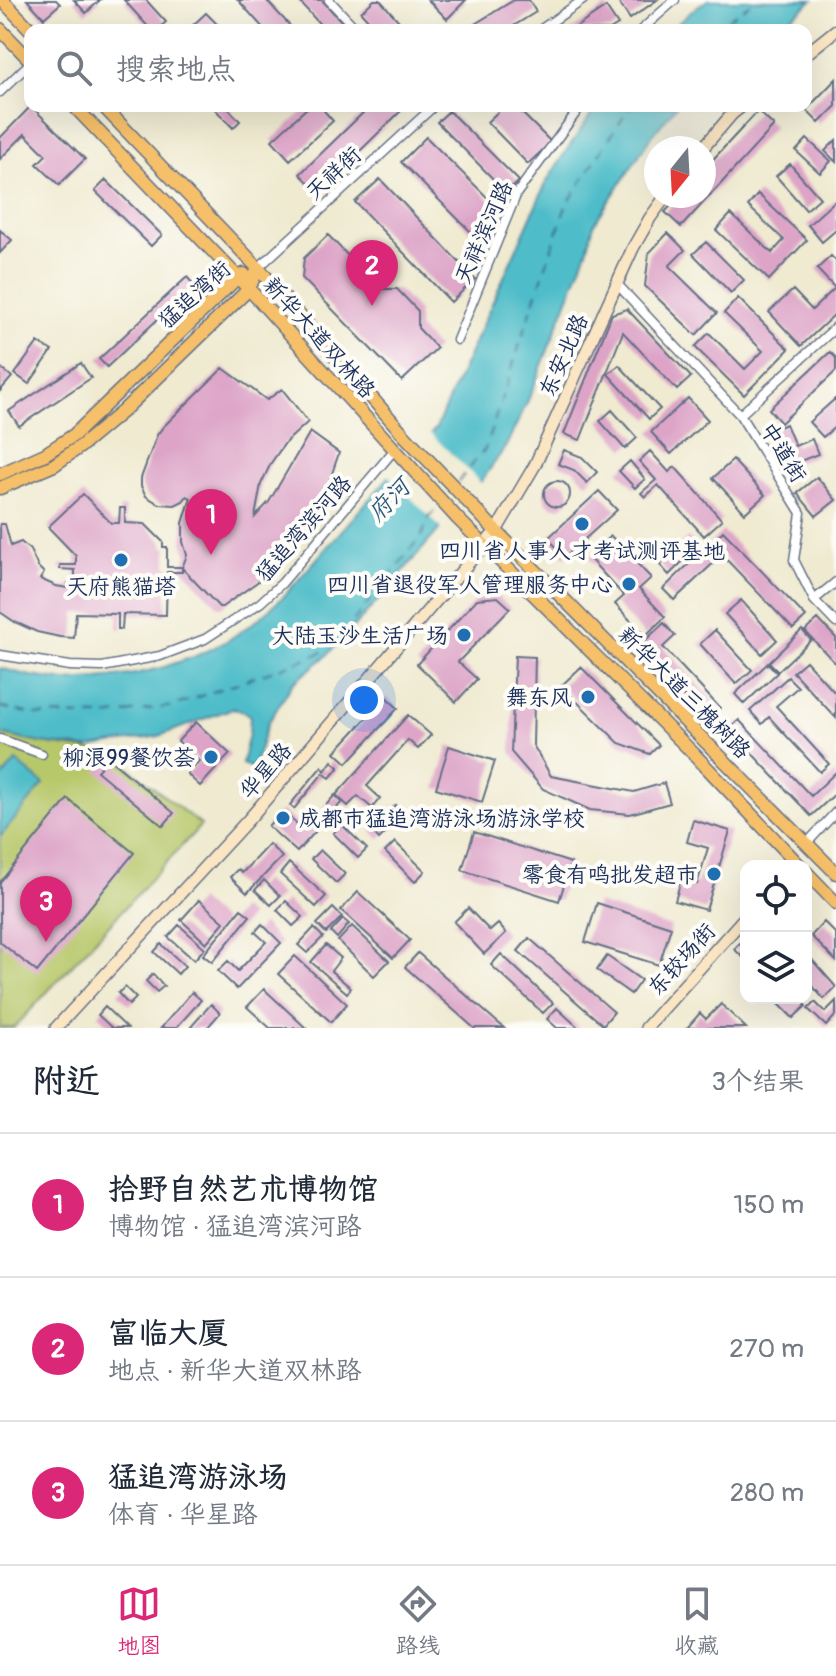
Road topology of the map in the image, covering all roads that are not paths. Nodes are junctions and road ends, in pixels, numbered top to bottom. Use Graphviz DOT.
graph roads {
  1 [pos="2,0"];
  2 [pos="329,0"];
  3 [pos="583,0"];
  4 [pos="675,0"];
  5 [pos="25,24"];
  6 [pos="351,24"];
  7 [pos="549,24"];
  8 [pos="648,24"];
  9 [pos="0,29"];
  10 [pos="836,30"];
  11 [pos="812,49"];
  12 [pos="24,55"];
  13 [pos="24,68"];
  14 [pos="0,92"];
  15 [pos="80,112"];
  16 [pos="109,112"];
  17 [pos="426,112"];
  18 [pos="577,112"];
  19 [pos="734,112"];
  20 [pos="713,136"];
  21 [pos="658,208"];
  22 [pos="258,268"];
  23 [pos="238,277"];
  24 [pos="617,284"];
  25 [pos="249,289"];
  26 [pos="836,327"];
  27 [pos="457,340"];
  28 [pos="740,415"];
  29 [pos="399,454"];
  30 [pos="0,474"];
  31 [pos="0,488"];
  32 [pos="471,505"];
  33 [pos="457,518"];
  34 [pos="496,531"];
  35 [pos="484,545"];
  36 [pos="836,582"];
  37 [pos="814,600"];
  38 [pos="836,623"];
  39 [pos="0,655"];
  40 [pos="0,739"];
  41 [pos="42,754"];
  42 [pos="836,812"];
  43 [pos="807,843"];
  44 [pos="791,860"];
  45 [pos="836,873"];
  46 [pos="812,878"];
  47 [pos="836,903"];
  48 [pos="740,923"];
  49 [pos="56,1028"];
  50 [pos="646,1028"];
  1 -- 5 [label="main road"];
  2 -- 6 [label="street"];
  3 -- 7 [label="street"];
  4 -- 8 [label="street"];
  9 -- 12 [label="main road"];
  10 -- 11 [label="street"];
  13 -- 14 [label="street"];
  15 -- 23 [label="main road, 新华大道双林路"];
  16 -- 22 [label="main road, 新华大道双林路"];
  17 -- 22 [label="street, 天祥街"];
  18 -- 27 [label="street, 天祥滨河路"];
  19 -- 20 [label="street"];
  21 -- 24 [label="street, 东安北路"];
  22 -- 23 [label="main road, 猛追湾街"];
  22 -- 25 [label="main road, 猛追湾街"];
  22 -- 32 [label="main road, 新华大道双林路"];
  23 -- 25 [label="main road, 新华大道双林路"];
  23 -- 30 [label="main road, 猛追湾街"];
  24 -- 28 [label="street"];
  24 -- 34 [label="street, 东安北路"];
  25 -- 29 [label="main road, 新华大道双林路"];
  25 -- 31 [label="main road, 猛追湾街"];
  26 -- 28 [label="street, 中道街"];
  28 -- 37 [label="street, 中道街"];
  29 -- 33 [label="main road, 新华大道双林路"];
  29 -- 39 [label="street, 猛追湾滨河路"];
  32 -- 34 [label="main road, 新华大道三槐树路"];
  33 -- 35 [label="main road, 新华大道三槐树路"];
  34 -- 35 [label="street, 华星路"];
  34 -- 43 [label="main road, 新华大道三槐树路"];
  35 -- 44 [label="main road, 新华大道三槐树路"];
  35 -- 49 [label="street, 华星路"];
  36 -- 37 [label="street"];
  37 -- 38 [label="street, 中道街"];
  40 -- 41 [label="street"];
  42 -- 43 [label="street"];
  43 -- 45 [label="main road, 新华大道三槐树路"];
  46 -- 47 [label="main road"];
  48 -- 50 [label="street, 东较场街"];
}
